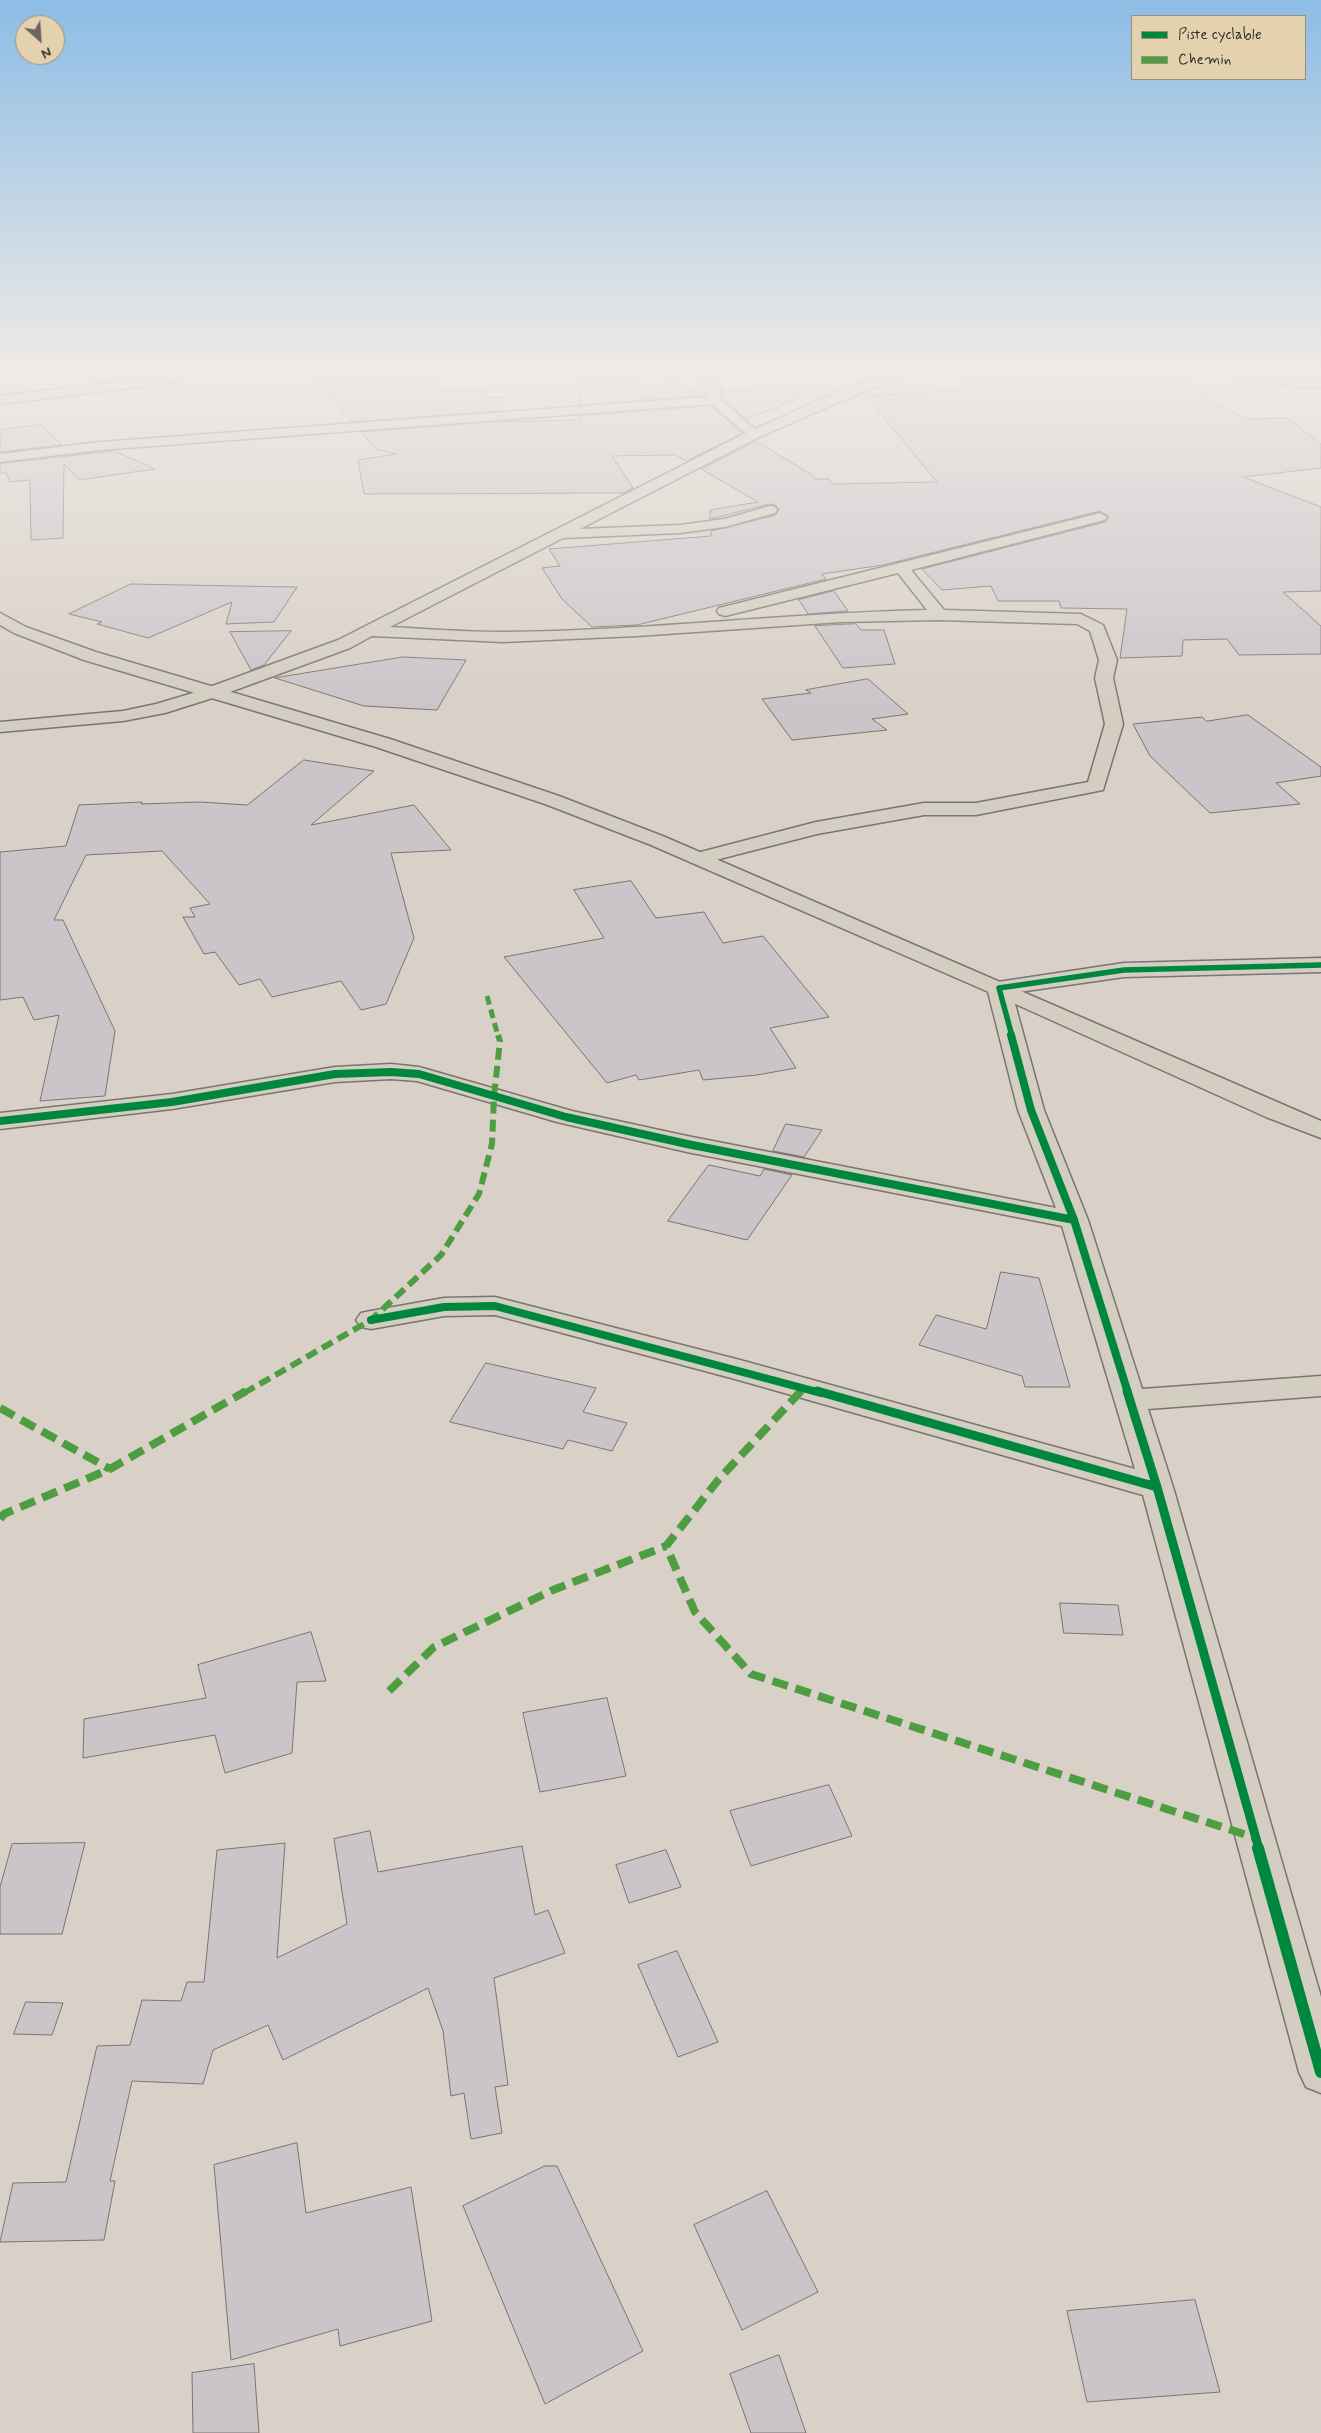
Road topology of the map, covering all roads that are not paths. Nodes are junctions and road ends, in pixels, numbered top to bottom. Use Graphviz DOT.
graph roads {
  1 [pos="662,481"];
  2 [pos="770,510"];
  3 [pos="1100,517"];
  4 [pos="556,534"];
  5 [pos="901,567"];
  6 [pos="939,615"];
  7 [pos="0,618"];
  8 [pos="371,631"];
  9 [pos="636,631"];
  10 [pos="213,692"];
  11 [pos="0,727"];
  12 [pos="700,858"];
  13 [pos="1321,965"];
  14 [pos="999,988"];
  15 [pos="0,1121"];
  16 [pos="1321,1130"];
  17 [pos="1074,1220"];
  18 [pos="370,1320"];
  19 [pos="1321,1386"];
  20 [pos="1130,1400"];
  21 [pos="1157,1487"];
  22 [pos="1321,2072"];
  1 -- 4 [label="street"];
  2 -- 4 [label="street"];
  3 -- 5 [label="street"];
  4 -- 8 [label="street"];
  5 -- 6 [label="street"];
  5 -- 9 [label="street"];
  6 -- 9 [label="street"];
  6 -- 12 [label="street"];
  7 -- 10 [label="street"];
  8 -- 9 [label="street"];
  8 -- 10 [label="street"];
  10 -- 11 [label="street"];
  10 -- 12 [label="street"];
  12 -- 14 [label="street"];
  13 -- 14 [label="street"];
  14 -- 16 [label="street"];
  14 -- 17 [label="street"];
  15 -- 17 [label="street"];
  17 -- 20 [label="street"];
  18 -- 21 [label="street"];
  19 -- 20 [label="street"];
  20 -- 21 [label="street"];
  21 -- 22 [label="street"];
}
